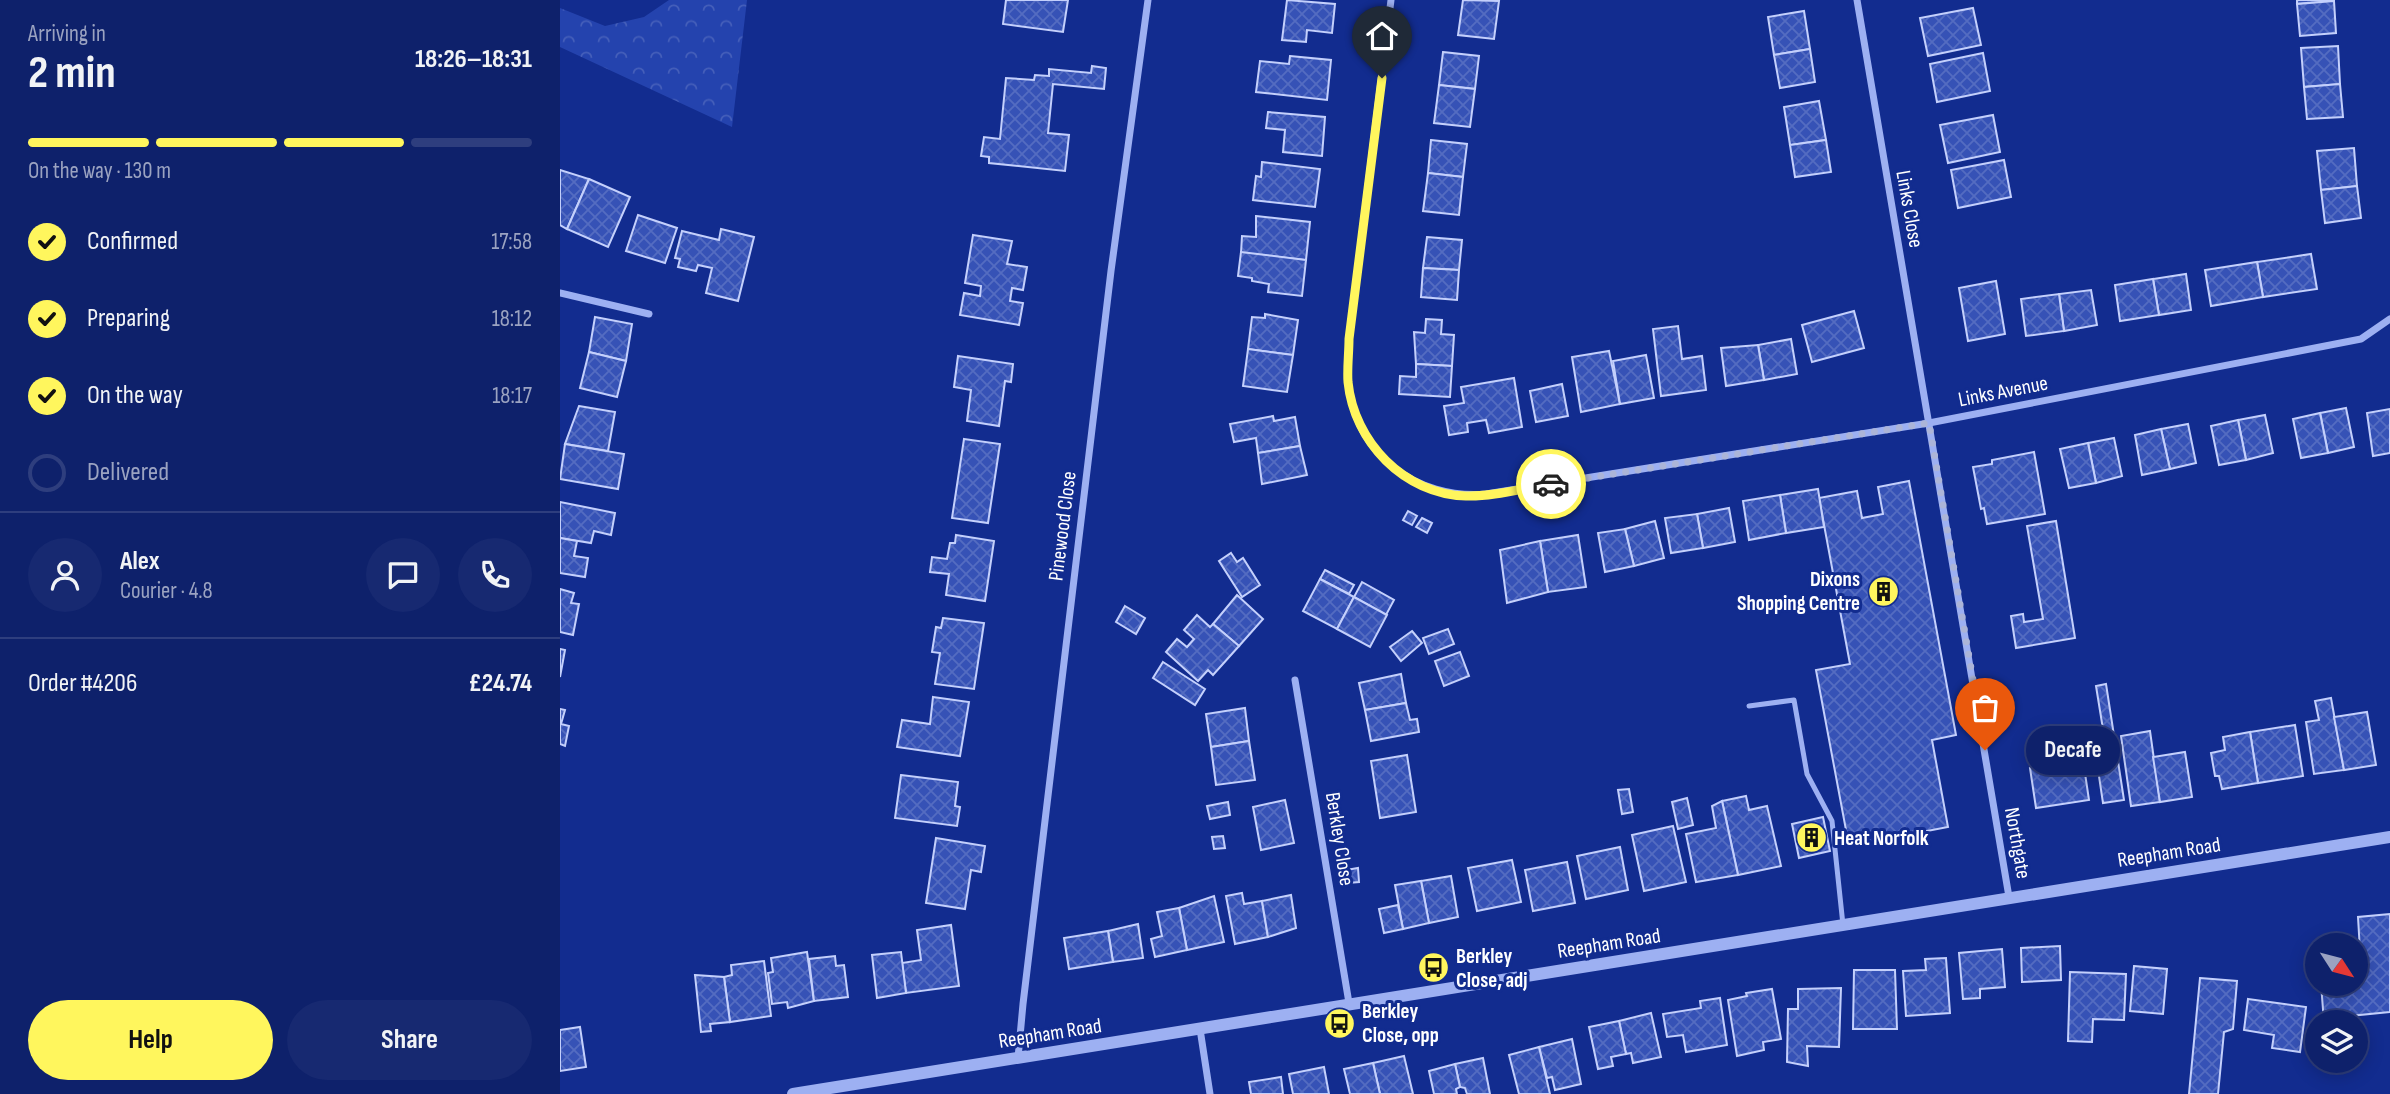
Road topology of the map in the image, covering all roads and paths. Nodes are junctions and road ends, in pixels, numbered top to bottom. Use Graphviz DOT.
graph roads {
  1 [pos="1148,0"];
  2 [pos="1391,0"];
  3 [pos="1857,0"];
  4 [pos="560,293"];
  5 [pos="649,314"];
  6 [pos="2390,318"];
  7 [pos="1929,423"];
  8 [pos="1295,680"];
  9 [pos="1749,706"];
  10 [pos="2390,837"];
  11 [pos="2010,897"];
  12 [pos="1843,925"];
  13 [pos="1349,1003"];
  14 [pos="1200,1029"];
  15 [pos="1018,1058"];
  16 [pos="793,1094"];
  17 [pos="1210,1094"];
  1 -- 15 [label="street, Pinewood Close"];
  2 -- 7 [label="street, Links Avenue"];
  3 -- 7 [label="street, Links Close"];
  4 -- 5 [label="street"];
  6 -- 7 [label="street, Links Avenue"];
  7 -- 11 [label="street, Northgate"];
  8 -- 13 [label="street, Berkley Close"];
  9 -- 12 [label="lane"];
  10 -- 11 [label="street, Reepham Road"];
  11 -- 12 [label="street, Reepham Road"];
  12 -- 13 [label="street, Reepham Road"];
  13 -- 14 [label="street, Reepham Road"];
  14 -- 15 [label="street, Reepham Road"];
  14 -- 17 [label="street"];
  15 -- 16 [label="street, Reepham Road"];
}
